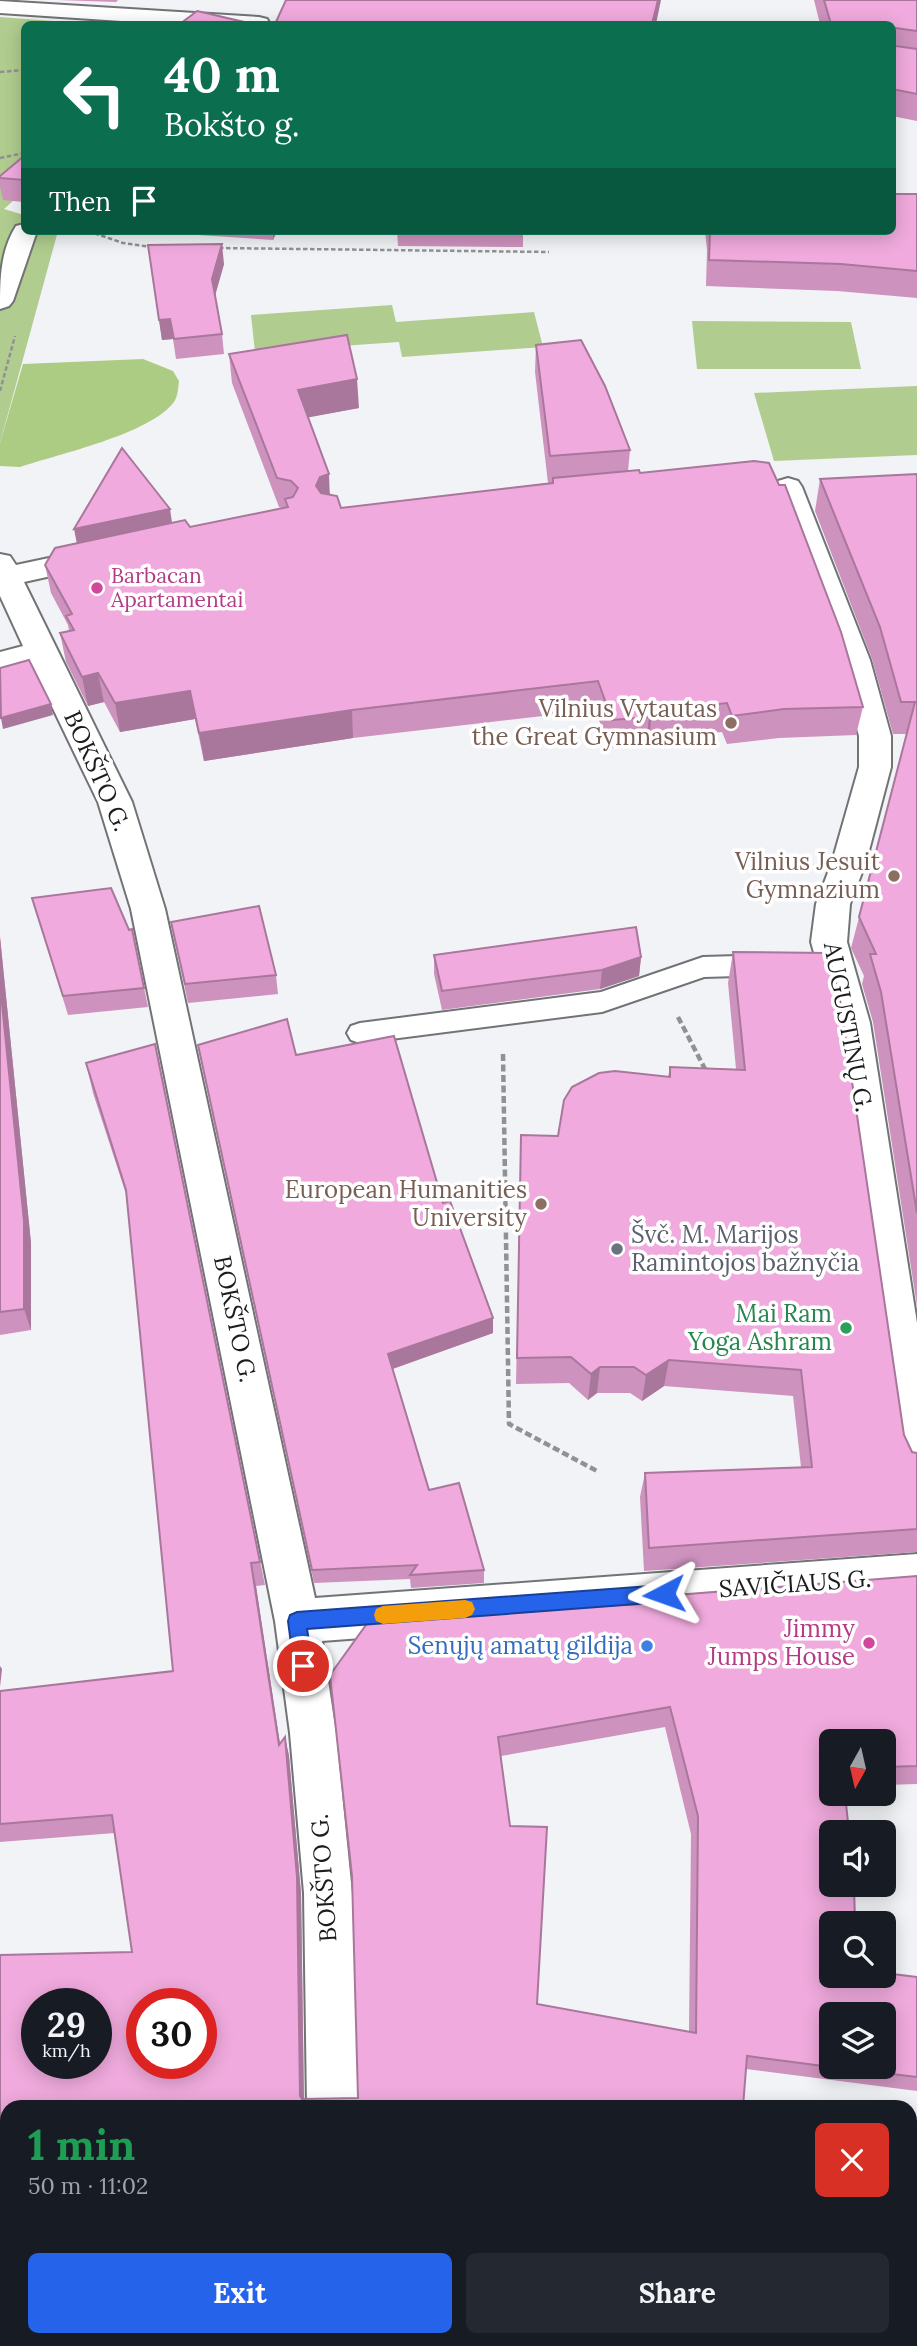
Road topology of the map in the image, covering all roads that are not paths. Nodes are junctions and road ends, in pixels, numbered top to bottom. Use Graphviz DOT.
graph roads {
  1 [pos="154,0"];
  2 [pos="0,7"];
  3 [pos="139,16"];
  4 [pos="198,21"];
  5 [pos="24,235"];
  6 [pos="0,302"];
  7 [pos="821,489"];
  8 [pos="126,551"];
  9 [pos="4,570"];
  10 [pos="41,652"];
  11 [pos="0,662"];
  12 [pos="814,964"];
  13 [pos="360,1033"];
  14 [pos="917,1460"];
  15 [pos="917,1575"];
  16 [pos="297,1621"];
  17 [pos="333,2100"];
  1 -- 3 [label="street"];
  2 -- 3 [label="street"];
  3 -- 4 [label="street"];
  5 -- 6 [label="street"];
  7 -- 12 [label="street, AUGUSTINŲ G."];
  8 -- 9 [label="street"];
  9 -- 10 [label="street, BOKŠTO G."];
  10 -- 11 [label="street"];
  10 -- 16 [label="street, BOKŠTO G."];
  12 -- 13 [label="lane"];
  12 -- 14 [label="street, AUGUSTINŲ G."];
  15 -- 16 [label="street, SAVIČIAUS G."];
  16 -- 17 [label="street, BOKŠTO G."];
}
